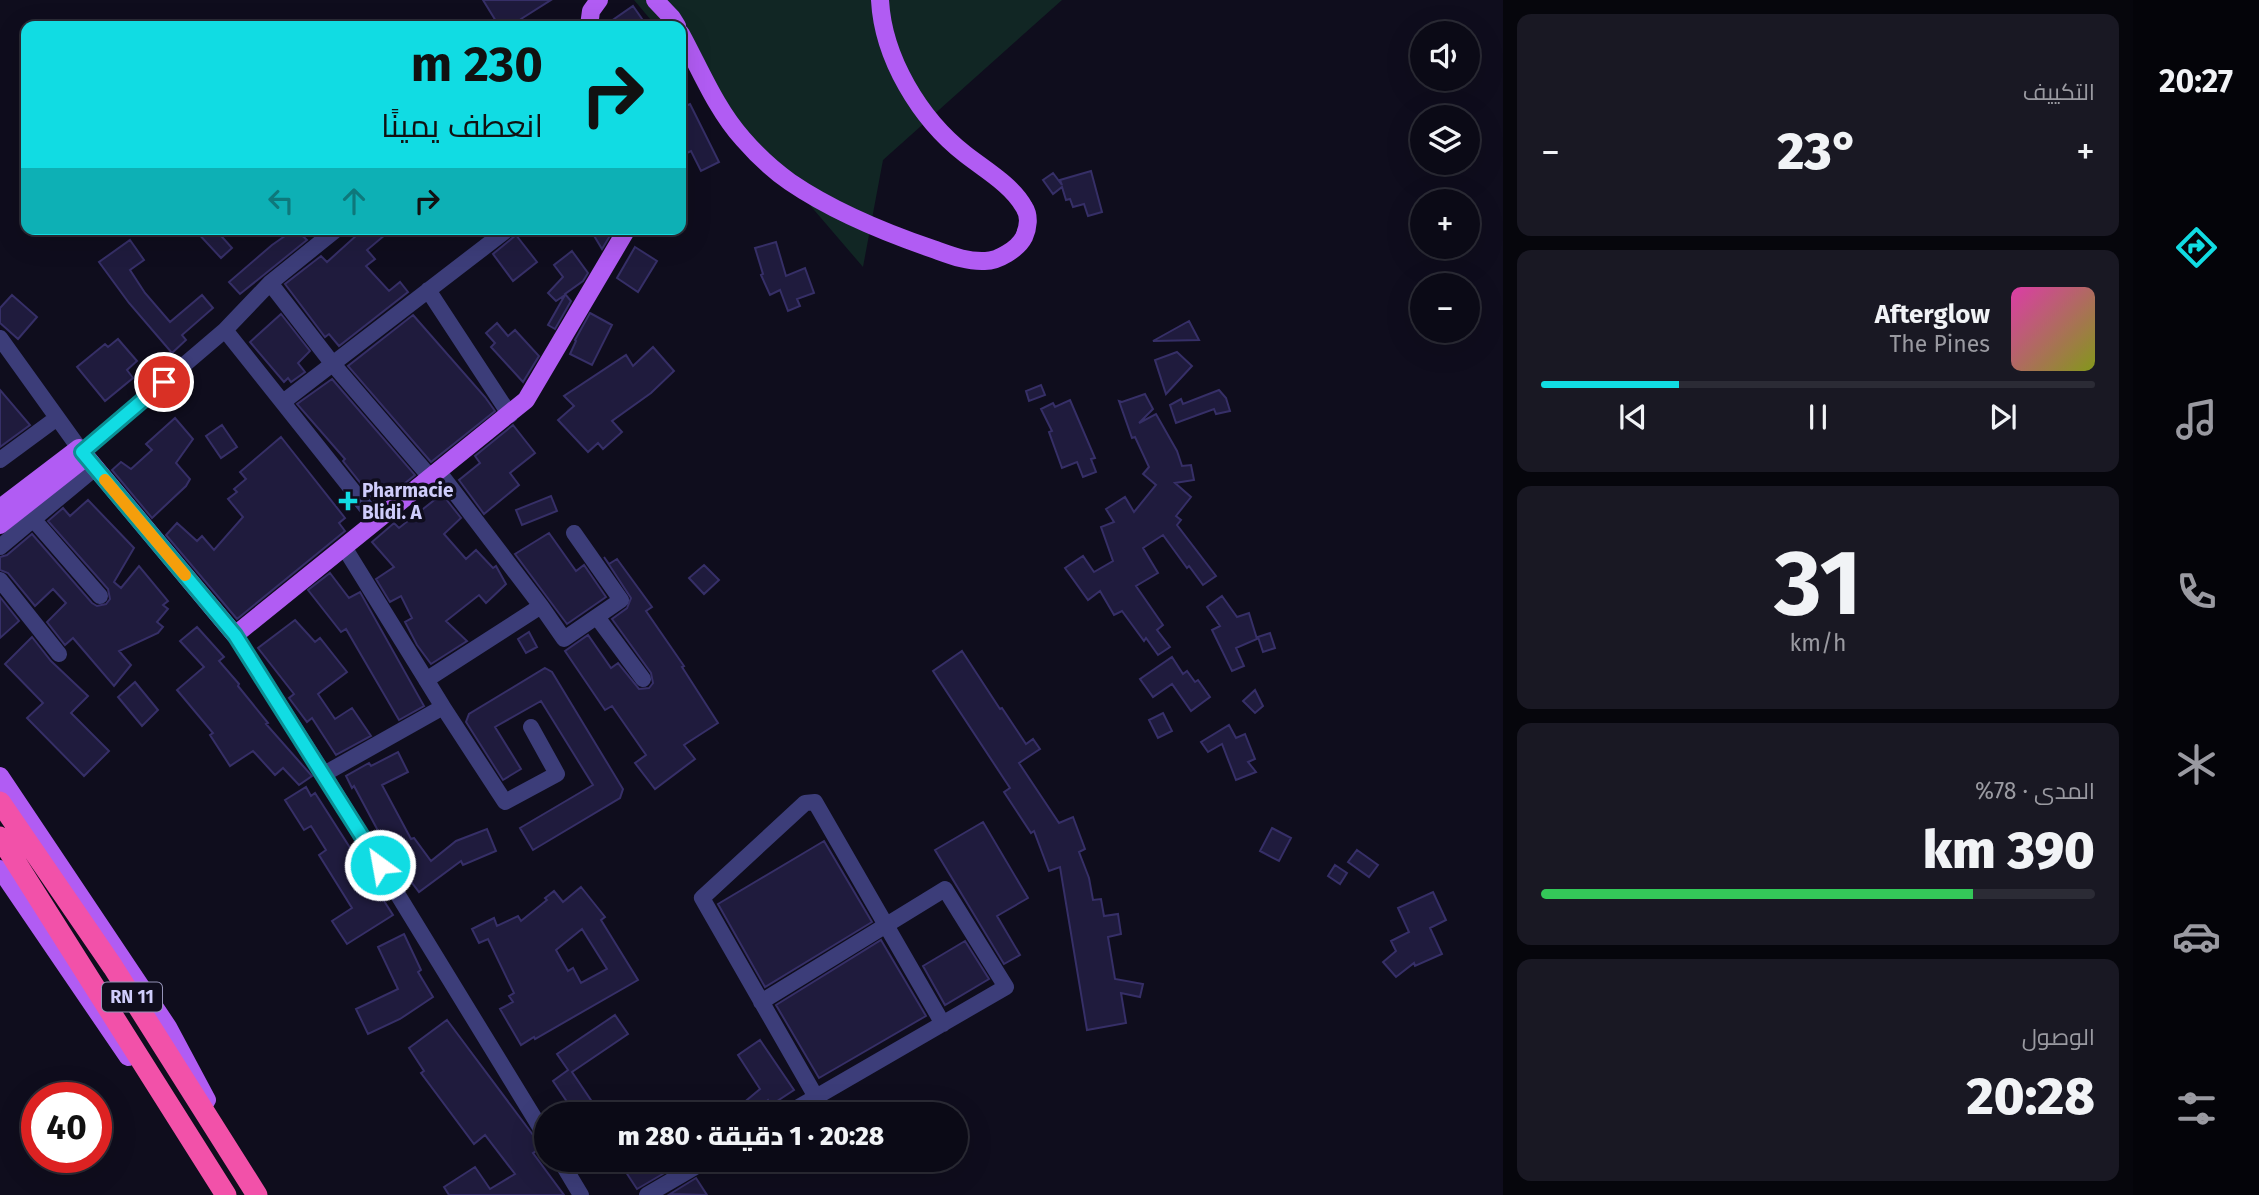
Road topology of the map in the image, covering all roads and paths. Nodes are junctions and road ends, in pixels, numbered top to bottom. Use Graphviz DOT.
graph roads {
  1 [pos="599,0"];
  2 [pos="655,0"];
  3 [pos="880,0"];
  4 [pos="590,21"];
  5 [pos="674,21"];
  6 [pos="686,43"];
  7 [pos="330,235"];
  8 [pos="500,235"];
  9 [pos="623,235"];
  10 [pos="270,283"];
  11 [pos="428,290"];
  12 [pos="225,330"];
  13 [pos="0,338"];
  14 [pos="332,363"];
  15 [pos="283,401"];
  16 [pos="510,415"];
  17 [pos="57,418"];
  18 [pos="86,456"];
  19 [pos="0,460"];
  20 [pos="435,475"];
  21 [pos="0,508"];
  22 [pos="33,519"];
  23 [pos="377,521"];
  24 [pos="0,525"];
  25 [pos="574,533"];
  26 [pos="0,547"];
  27 [pos="344,547"];
  28 [pos="0,580"];
  29 [pos="100,596"];
  30 [pos="541,606"];
  31 [pos="597,617"];
  32 [pos="235,635"];
  33 [pos="59,654"];
  34 [pos="643,679"];
  35 [pos="426,680"];
  36 [pos="443,707"];
  37 [pos="531,727"];
  38 [pos="324,774"];
  39 [pos="0,776"];
  40 [pos="0,802"];
  41 [pos="0,836"];
  42 [pos="0,869"];
  43 [pos="886,925"];
  44 [pos="761,1002"];
  45 [pos="943,1024"];
  46 [pos="816,1097"];
  47 [pos="807,1102"];
  48 [pos="534,1118"];
  49 [pos="567,1172"];
  50 [pos="686,1172"];
  51 [pos="226,1195"];
  52 [pos="258,1195"];
  53 [pos="580,1195"];
  54 [pos="647,1195"];
  1 -- 4 [label="main road"];
  2 -- 5 [label="main road"];
  3 -- 6 [label="main road"];
  7 -- 10 [label="street"];
  8 -- 11 [label="street"];
  9 -- 16 [label="main road"];
  10 -- 12 [label="street"];
  10 -- 14 [label="street"];
  11 -- 14 [label="street"];
  11 -- 16 [label="street"];
  12 -- 15 [label="street"];
  12 -- 18 [label="street"];
  13 -- 17 [label="street"];
  14 -- 15 [label="street"];
  14 -- 20 [label="street"];
  15 -- 23 [label="street"];
  16 -- 20 [label="main road"];
  17 -- 18 [label="street"];
  17 -- 19 [label="street"];
  18 -- 21 [label="main road"];
  18 -- 22 [label="street"];
  18 -- 24 [label="main road"];
  18 -- 32 [label="main road"];
  20 -- 23 [label="main road"];
  20 -- 30 [label="street"];
  22 -- 26 [label="street"];
  22 -- 29 [label="street"];
  23 -- 27 [label="main road"];
  25 -- 31 [label="street"];
  27 -- 32 [label="main road"];
  27 -- 35 [label="street"];
  28 -- 33 [label="street"];
  30 -- 31 [label="street"];
  30 -- 35 [label="street"];
  31 -- 34 [label="street"];
  32 -- 38 [label="street"];
  35 -- 36 [label="street"];
  36 -- 37 [label="street"];
  36 -- 38 [label="street"];
  38 -- 48 [label="street"];
  39 -- 52 [label="main road"];
  40 -- 52 [label="highway, RN 11"];
  41 -- 51 [label="highway, RN 11"];
  42 -- 51 [label="main road"];
  43 -- 44 [label="street"];
  43 -- 44 [label="street"];
  43 -- 45 [label="street"];
  43 -- 45 [label="street"];
  44 -- 46 [label="street"];
  45 -- 46 [label="street"];
  46 -- 47 [label="street"];
  49 -- 53 [label="street"];
  50 -- 54 [label="street"];
}
